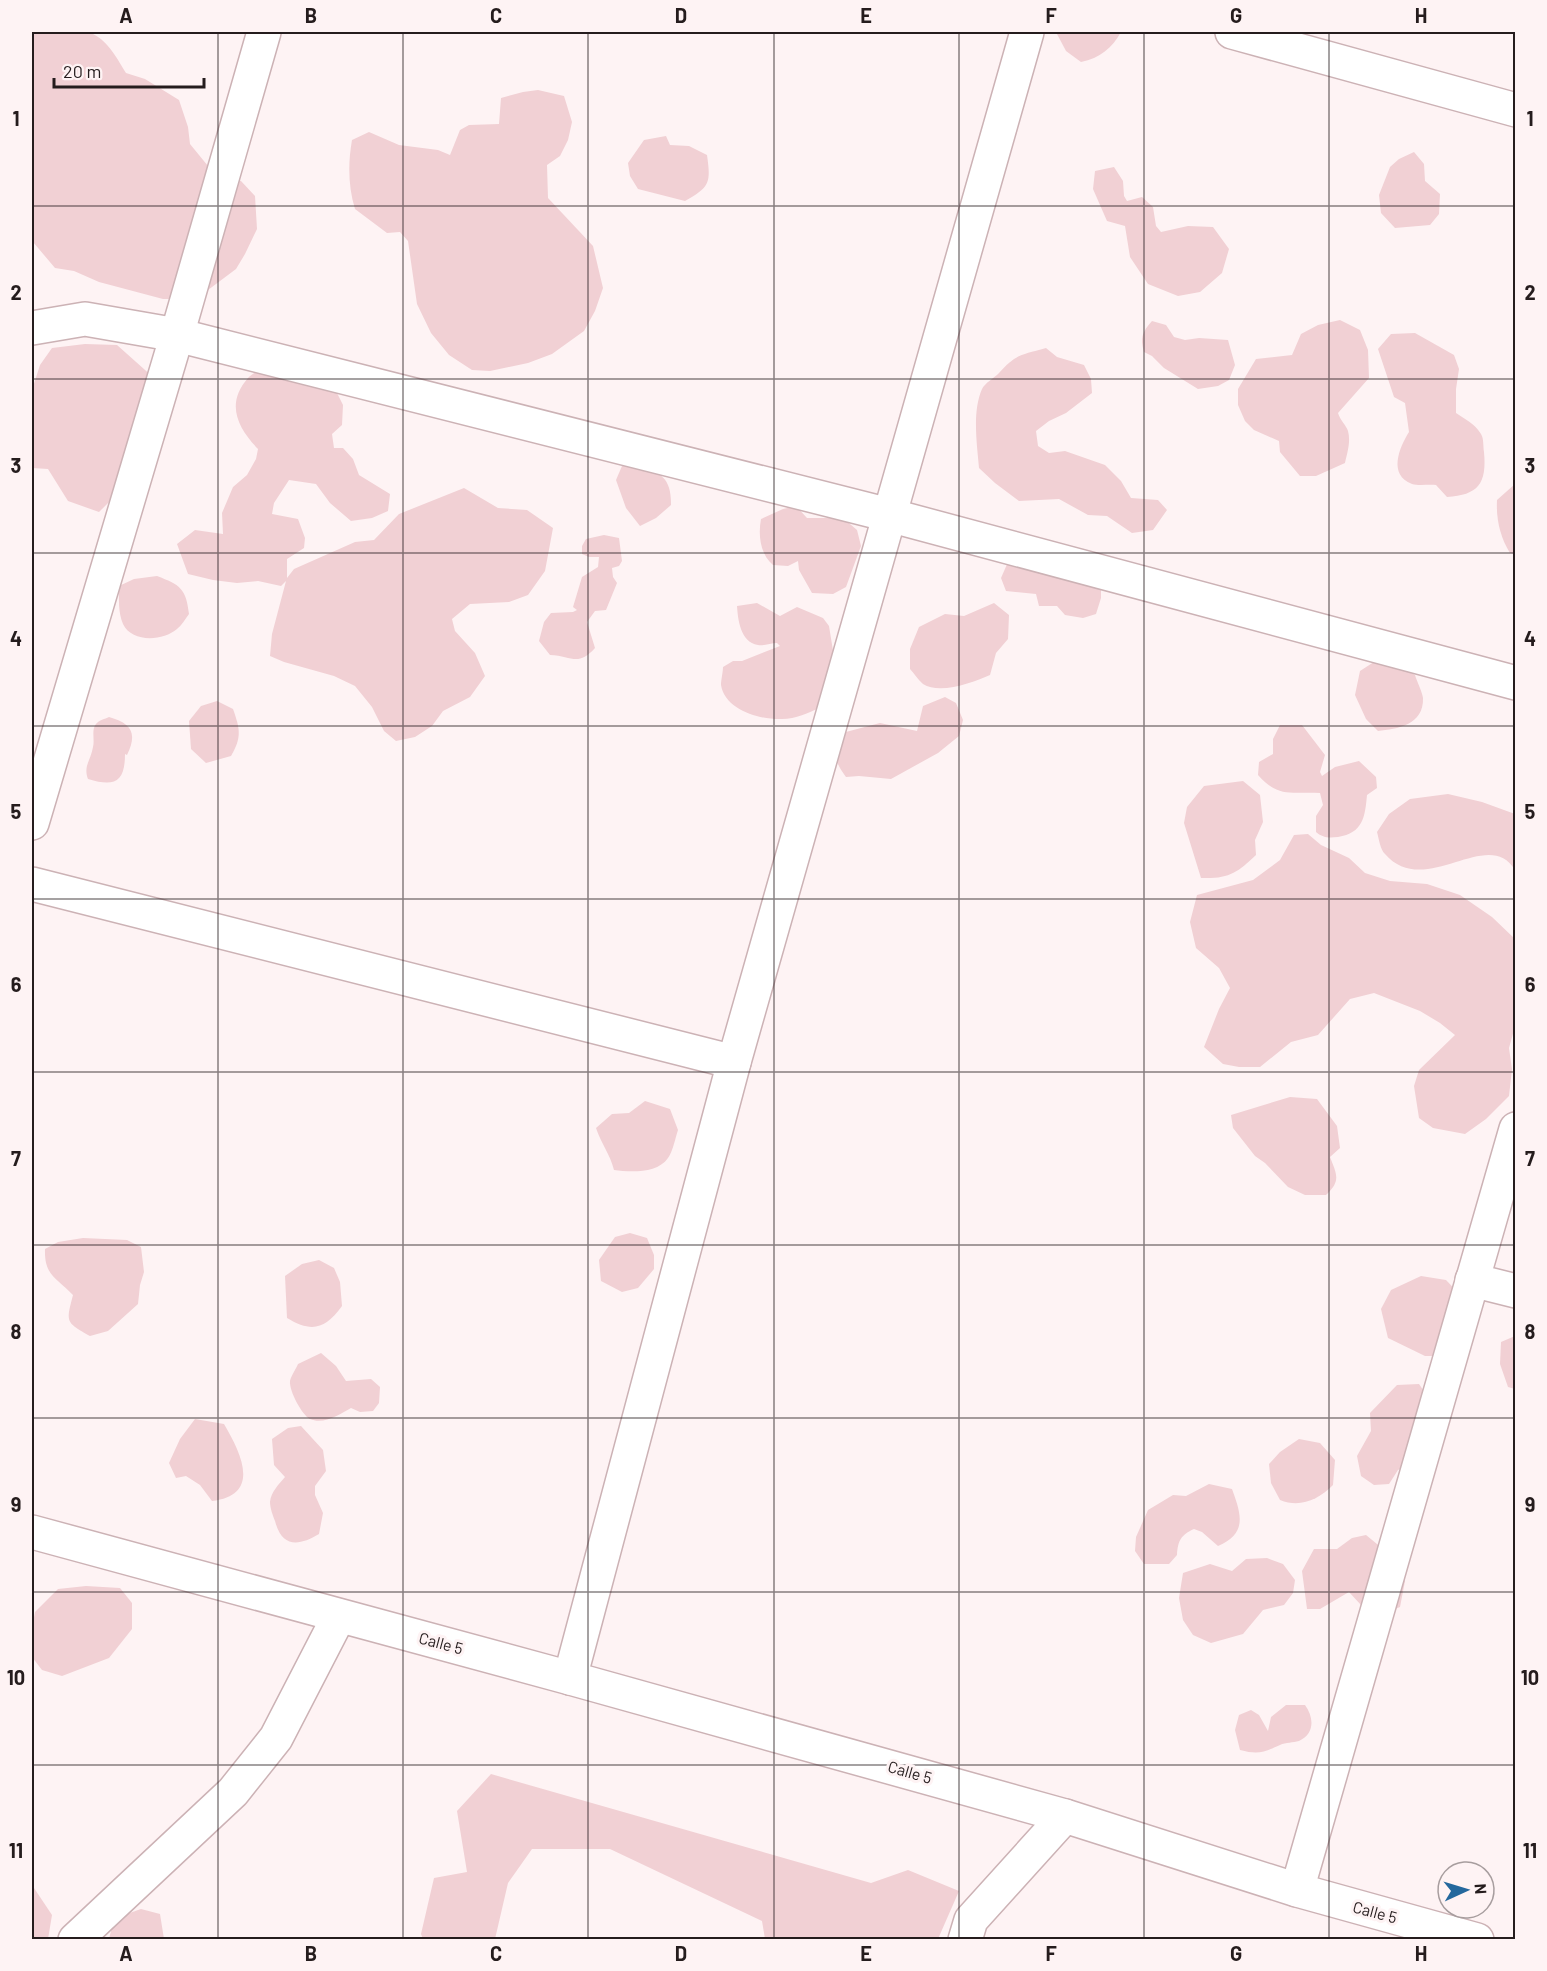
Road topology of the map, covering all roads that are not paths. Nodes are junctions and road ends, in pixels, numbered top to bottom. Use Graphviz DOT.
graph roads {
  1 [pos="264,32"];
  2 [pos="1027,32"];
  3 [pos="1232,32"];
  4 [pos="1515,110"];
  5 [pos="32,328"];
  6 [pos="177,334"];
  7 [pos="889,515"];
  8 [pos="1515,683"];
  9 [pos="32,823"];
  10 [pos="32,884"];
  11 [pos="734,1062"];
  12 [pos="1515,1129"];
  13 [pos="1472,1280"];
  14 [pos="1515,1291"];
  15 [pos="32,1532"];
  16 [pos="339,1616"];
  17 [pos="570,1678"];
  18 [pos="1065,1816"];
  19 [pos="1297,1890"];
  20 [pos="75,1940"];
  21 [pos="965,1940"];
  22 [pos="1477,1940"];
  1 -- 6 [label="street"];
  2 -- 7 [label="street"];
  3 -- 4 [label="street"];
  5 -- 6 [label="street"];
  6 -- 7 [label="street"];
  6 -- 9 [label="street"];
  7 -- 8 [label="street"];
  7 -- 11 [label="street"];
  10 -- 11 [label="street"];
  11 -- 17 [label="street"];
  12 -- 13 [label="street"];
  13 -- 14 [label="street"];
  13 -- 19 [label="street"];
  15 -- 16 [label="street, Calle 5"];
  16 -- 17 [label="street, Calle 5"];
  16 -- 20 [label="street"];
  17 -- 18 [label="street, Calle 5"];
  18 -- 19 [label="street, Calle 5"];
  18 -- 21 [label="street"];
  19 -- 22 [label="street, Calle 5"];
}
